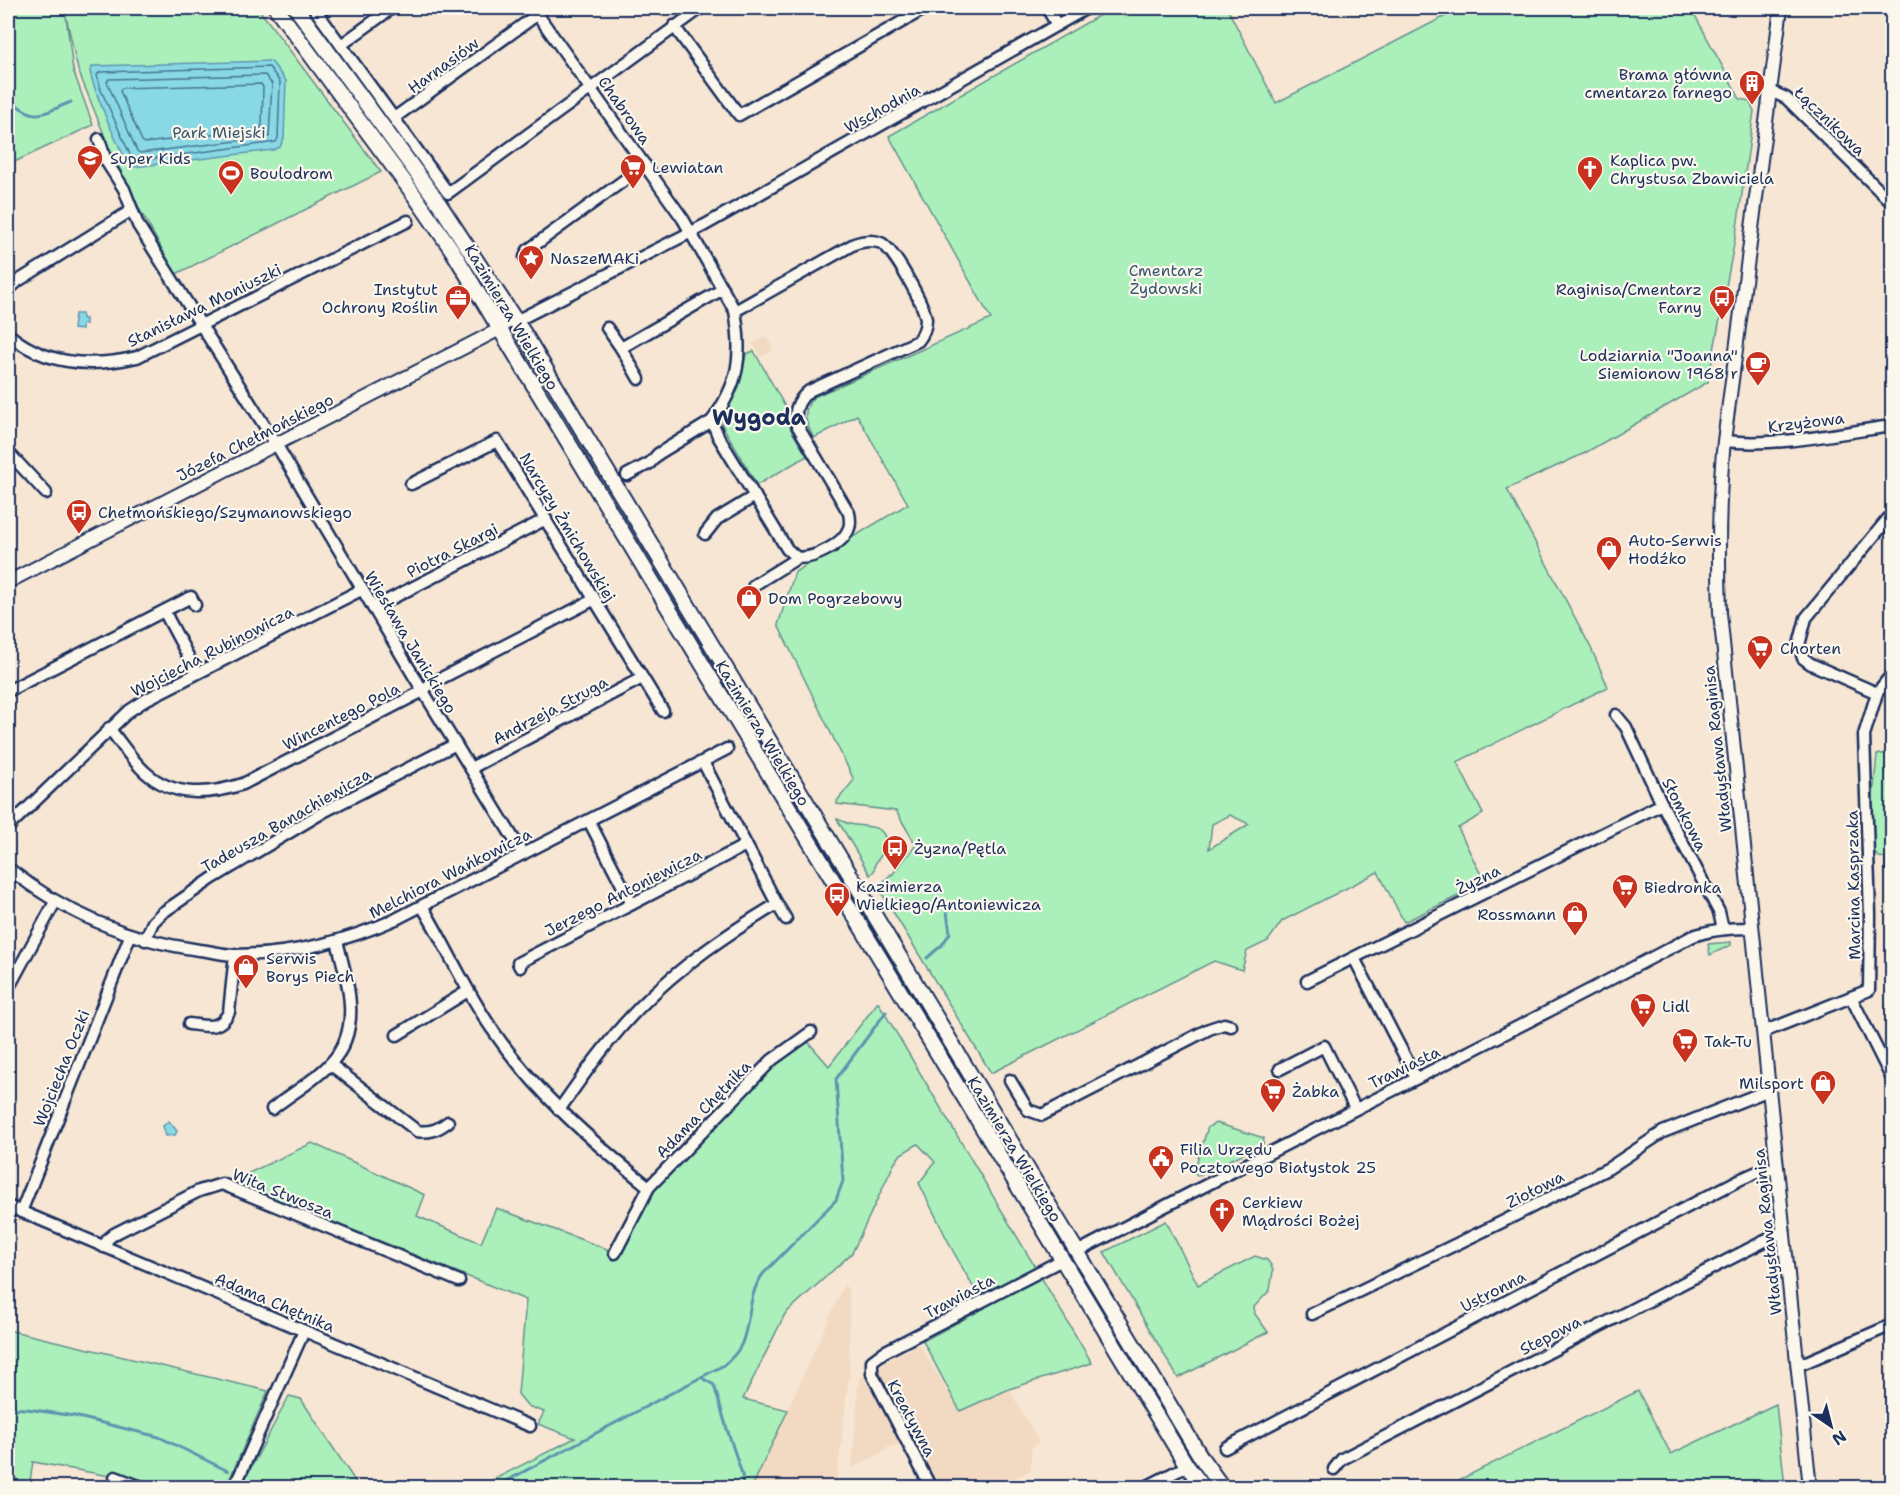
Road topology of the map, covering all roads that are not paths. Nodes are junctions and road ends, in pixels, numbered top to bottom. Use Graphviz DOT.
graph roads {
  1 [pos="276,8"];
  2 [pos="296,8"];
  3 [pos="314,8"];
  4 [pos="392,8"];
  5 [pos="701,8"];
  6 [pos="926,8"];
  7 [pos="1047,8"];
  8 [pos="1087,8"];
  9 [pos="1780,8"];
  10 [pos="535,11"];
  11 [pos="1057,25"];
  12 [pos="675,26"];
  13 [pos="341,45"];
  14 [pos="591,88"];
  15 [pos="1770,91"];
  16 [pos="394,118"];
  17 [pos="99,140"];
  18 [pos="645,165"];
  19 [pos="1893,203"];
  20 [pos="132,210"];
  21 [pos="408,221"];
  22 [pos="690,232"];
  23 [pos="525,257"];
  24 [pos="723,289"];
  25 [pos="8,290"];
  26 [pos="735,312"];
  27 [pos="514,317"];
  28 [pos="201,326"];
  29 [pos="607,328"];
  30 [pos="500,329"];
  31 [pos="8,334"];
  32 [pos="621,348"];
  33 [pos="639,379"];
  34 [pos="712,421"];
  35 [pos="579,425"];
  36 [pos="1893,426"];
  37 [pos="564,434"];
  38 [pos="1724,441"];
  39 [pos="276,444"];
  40 [pos="8,452"];
  41 [pos="627,476"];
  42 [pos="411,484"];
  43 [pos="46,493"];
  44 [pos="755,496"];
  45 [pos="1893,514"];
  46 [pos="546,519"];
  47 [pos="705,534"];
  48 [pos="796,557"];
  49 [pos="8,582"];
  50 [pos="362,590"];
  51 [pos="750,596"];
  52 [pos="595,599"];
  53 [pos="195,605"];
  54 [pos="373,609"];
  55 [pos="164,611"];
  56 [pos="197,673"];
  57 [pos="1893,674"];
  58 [pos="642,678"];
  59 [pos="8,689"];
  60 [pos="423,691"];
  61 [pos="1876,693"];
  62 [pos="663,711"];
  63 [pos="1616,715"];
  64 [pos="109,728"];
  65 [pos="456,744"];
  66 [pos="727,749"];
  67 [pos="703,762"];
  68 [pos="471,768"];
  69 [pos="1662,804"];
  70 [pos="589,821"];
  71 [pos="8,827"];
  72 [pos="746,845"];
  73 [pos="523,854"];
  74 [pos="8,868"];
  75 [pos="857,888"];
  76 [pos="840,893"];
  77 [pos="55,902"];
  78 [pos="632,904"];
  79 [pos="777,904"];
  80 [pos="422,906"];
  81 [pos="786,919"];
  82 [pos="1751,928"];
  83 [pos="1724,929"];
  84 [pos="130,936"];
  85 [pos="145,940"];
  86 [pos="337,941"];
  87 [pos="234,955"];
  88 [pos="1354,958"];
  89 [pos="520,967"];
  90 [pos="1307,981"];
  91 [pos="9,987"];
  92 [pos="468,991"];
  93 [pos="1851,997"];
  94 [pos="189,1024"];
  95 [pos="1231,1026"];
  96 [pos="811,1032"];
  97 [pos="1763,1032"];
  98 [pos="397,1035"];
  99 [pos="330,1064"];
  100 [pos="1280,1069"];
  101 [pos="1416,1078"];
  102 [pos="1893,1079"];
  103 [pos="1010,1080"];
  104 [pos="1769,1090"];
  105 [pos="1355,1108"];
  106 [pos="272,1109"];
  107 [pos="559,1110"];
  108 [pos="448,1122"];
  109 [pos="1012,1146"];
  110 [pos="998,1154"];
  111 [pos="1777,1168"];
  112 [pos="649,1187"];
  113 [pos="8,1206"];
  114 [pos="21,1212"];
  115 [pos="1784,1231"];
  116 [pos="104,1247"];
  117 [pos="615,1252"];
  118 [pos="1077,1252"];
  119 [pos="1062,1260"];
  120 [pos="459,1281"];
  121 [pos="1312,1314"];
  122 [pos="1893,1329"];
  123 [pos="304,1330"];
  124 [pos="872,1361"];
  125 [pos="1797,1366"];
  126 [pos="530,1426"];
  127 [pos="1225,1448"];
  128 [pos="1187,1466"];
  129 [pos="1334,1469"];
  130 [pos="116,1477"];
  131 [pos="144,1488"];
  132 [pos="234,1488"];
  133 [pos="931,1488"];
  134 [pos="1144,1488"];
  135 [pos="1204,1488"];
  136 [pos="1223,1488"];
  137 [pos="1809,1488"];
  1 -- 30 [label="main road, Kazimierza Wielkiego"];
  2 -- 27 [label="main road, Kazimierza Wielkiego"];
  3 -- 13 [label="street"];
  4 -- 13 [label="street"];
  5 -- 12 [label="street"];
  6 -- 12 [label="street"];
  7 -- 11 [label="street"];
  8 -- 11 [label="street, Wschodnia"];
  9 -- 15 [label="street, Władysława Raginisa"];
  10 -- 14 [label="street, Chabrowa"];
  10 -- 16 [label="street, Harnasiów"];
  11 -- 22 [label="street, Wschodnia"];
  12 -- 14 [label="street"];
  13 -- 16 [label="street"];
  14 -- 16 [label="street"];
  14 -- 18 [label="street, Chabrowa"];
  15 -- 19 [label="street, Łącznikowa"];
  15 -- 38 [label="street, Władysława Raginisa"];
  17 -- 20 [label="street, Wiesława Janickiego"];
  18 -- 22 [label="street, Chabrowa"];
  18 -- 23 [label="street"];
  20 -- 25 [label="street"];
  20 -- 28 [label="street, Wiesława Janickiego"];
  21 -- 28 [label="street, Stanisława Moniuszki"];
  22 -- 24 [label="street, Chabrowa"];
  22 -- 27 [label="street, Józefa Chełmońskiego"];
  24 -- 26 [label="street, Chabrowa"];
  24 -- 32 [label="street"];
  26 -- 34 [label="street, Chabrowa"];
  26 -- 48 [label="street"];
  27 -- 30 [label="street, Józefa Chełmońskiego"];
  27 -- 35 [label="main road, Kazimierza Wielkiego"];
  28 -- 31 [label="street, Stanisława Moniuszki"];
  28 -- 39 [label="street, Wiesława Janickiego"];
  29 -- 32 [label="street"];
  30 -- 37 [label="main road, Kazimierza Wielkiego"];
  30 -- 39 [label="street, Józefa Chełmońskiego"];
  32 -- 33 [label="street"];
  34 -- 41 [label="street"];
  34 -- 44 [label="street"];
  35 -- 37 [label="main road"];
  35 -- 75 [label="main road, Kazimierza Wielkiego"];
  36 -- 38 [label="street, Krzyżowa"];
  37 -- 76 [label="main road, Kazimierza Wielkiego"];
  38 -- 82 [label="street, Władysława Raginisa"];
  39 -- 49 [label="street, Józefa Chełmońskiego"];
  39 -- 50 [label="street, Wiesława Janickiego"];
  40 -- 43 [label="street"];
  42 -- 46 [label="street, Narcyzy Żmichowskiej"];
  44 -- 47 [label="street"];
  44 -- 48 [label="street"];
  45 -- 61 [label="street"];
  46 -- 52 [label="street, Narcyzy Żmichowskiej"];
  46 -- 54 [label="street, Piotra Skargi"];
  48 -- 51 [label="street"];
  50 -- 54 [label="street, Wiesława Janickiego"];
  50 -- 56 [label="street, Wojciecha Rubinowicza"];
  52 -- 58 [label="street, Narcyzy Żmichowskiej"];
  52 -- 60 [label="street, Wincentego Pola"];
  53 -- 55 [label="street"];
  54 -- 60 [label="street, Wiesława Janickiego"];
  55 -- 56 [label="street"];
  55 -- 59 [label="street"];
  56 -- 64 [label="street, Wojciecha Rubinowicza"];
  57 -- 61 [label="street, Marcina Kasprzaka"];
  58 -- 62 [label="street, Narcyzy Żmichowskiej"];
  58 -- 68 [label="street, Andrzeja Struga"];
  60 -- 64 [label="street, Wincentego Pola"];
  60 -- 65 [label="street, Wiesława Janickiego"];
  61 -- 93 [label="street, Marcina Kasprzaka"];
  63 -- 69 [label="street, Słomkowa"];
  64 -- 71 [label="street, Wojciecha Rubinowicza"];
  65 -- 68 [label="street, Wiesława Janickiego"];
  65 -- 85 [label="street, Tadeusza Banachiewicza"];
  66 -- 67 [label="street, Melchiora Wańkowicza"];
  67 -- 70 [label="street, Melchiora Wańkowicza"];
  67 -- 72 [label="street"];
  68 -- 73 [label="street, Wiesława Janickiego"];
  69 -- 83 [label="street, Słomkowa"];
  69 -- 88 [label="street, Żyzna"];
  70 -- 73 [label="street, Melchiora Wańkowicza"];
  70 -- 78 [label="street"];
  72 -- 78 [label="street, Jerzego Antoniewicza"];
  72 -- 79 [label="street"];
  73 -- 80 [label="street, Melchiora Wańkowicza"];
  74 -- 77 [label="street, Melchiora Wańkowicza"];
  75 -- 76 [label="main road"];
  75 -- 109 [label="main road, Kazimierza Wielkiego"];
  76 -- 110 [label="main road, Kazimierza Wielkiego"];
  77 -- 84 [label="street, Melchiora Wańkowicza"];
  77 -- 91 [label="street"];
  78 -- 89 [label="street, Jerzego Antoniewicza"];
  79 -- 81 [label="street"];
  79 -- 107 [label="street"];
  80 -- 86 [label="street, Melchiora Wańkowicza"];
  80 -- 92 [label="street"];
  82 -- 83 [label="street, Trawiasta"];
  82 -- 97 [label="street, Władysława Raginisa"];
  83 -- 101 [label="street, Trawiasta"];
  84 -- 85 [label="street, Melchiora Wańkowicza"];
  84 -- 114 [label="street, Wojciecha Oczki"];
  85 -- 87 [label="street, Melchiora Wańkowicza"];
  86 -- 87 [label="street, Melchiora Wańkowicza"];
  86 -- 99 [label="street"];
  87 -- 94 [label="street"];
  88 -- 90 [label="street, Żyzna"];
  88 -- 101 [label="street"];
  92 -- 98 [label="street"];
  92 -- 107 [label="street"];
  93 -- 97 [label="street, Marcina Kasprzaka"];
  93 -- 102 [label="street"];
  95 -- 103 [label="street"];
  96 -- 112 [label="street, Adama Chętnika"];
  97 -- 104 [label="street, Władysława Raginisa"];
  99 -- 106 [label="street"];
  99 -- 108 [label="street"];
  100 -- 105 [label="street"];
  101 -- 105 [label="street, Trawiasta"];
  104 -- 111 [label="street, Władysława Raginisa"];
  104 -- 121 [label="street, Ziołowa"];
  105 -- 118 [label="street, Trawiasta"];
  107 -- 112 [label="street"];
  109 -- 110 [label="main road"];
  109 -- 118 [label="main road, Kazimierza Wielkiego"];
  110 -- 119 [label="main road, Kazimierza Wielkiego"];
  111 -- 115 [label="street, Władysława Raginisa"];
  111 -- 127 [label="street, Ustronna"];
  112 -- 117 [label="street, Adama Chętnika"];
  113 -- 114 [label="street, Adama Chętnika"];
  114 -- 116 [label="street, Adama Chętnika"];
  115 -- 125 [label="street, Władysława Raginisa"];
  115 -- 129 [label="street, Stepowa"];
  116 -- 120 [label="street, Wita Stwosza"];
  116 -- 123 [label="street, Adama Chętnika"];
  118 -- 136 [label="main road, Kazimierza Wielkiego"];
  119 -- 124 [label="street, Trawiasta"];
  119 -- 128 [label="main road, Kazimierza Wielkiego"];
  122 -- 125 [label="street"];
  123 -- 126 [label="street, Adama Chętnika"];
  123 -- 132 [label="street"];
  124 -- 133 [label="street, Kreatywna"];
  125 -- 137 [label="street, Władysława Raginisa"];
  128 -- 134 [label="street"];
  128 -- 135 [label="main road, Kazimierza Wielkiego"];
  130 -- 131 [label="street"];
}
